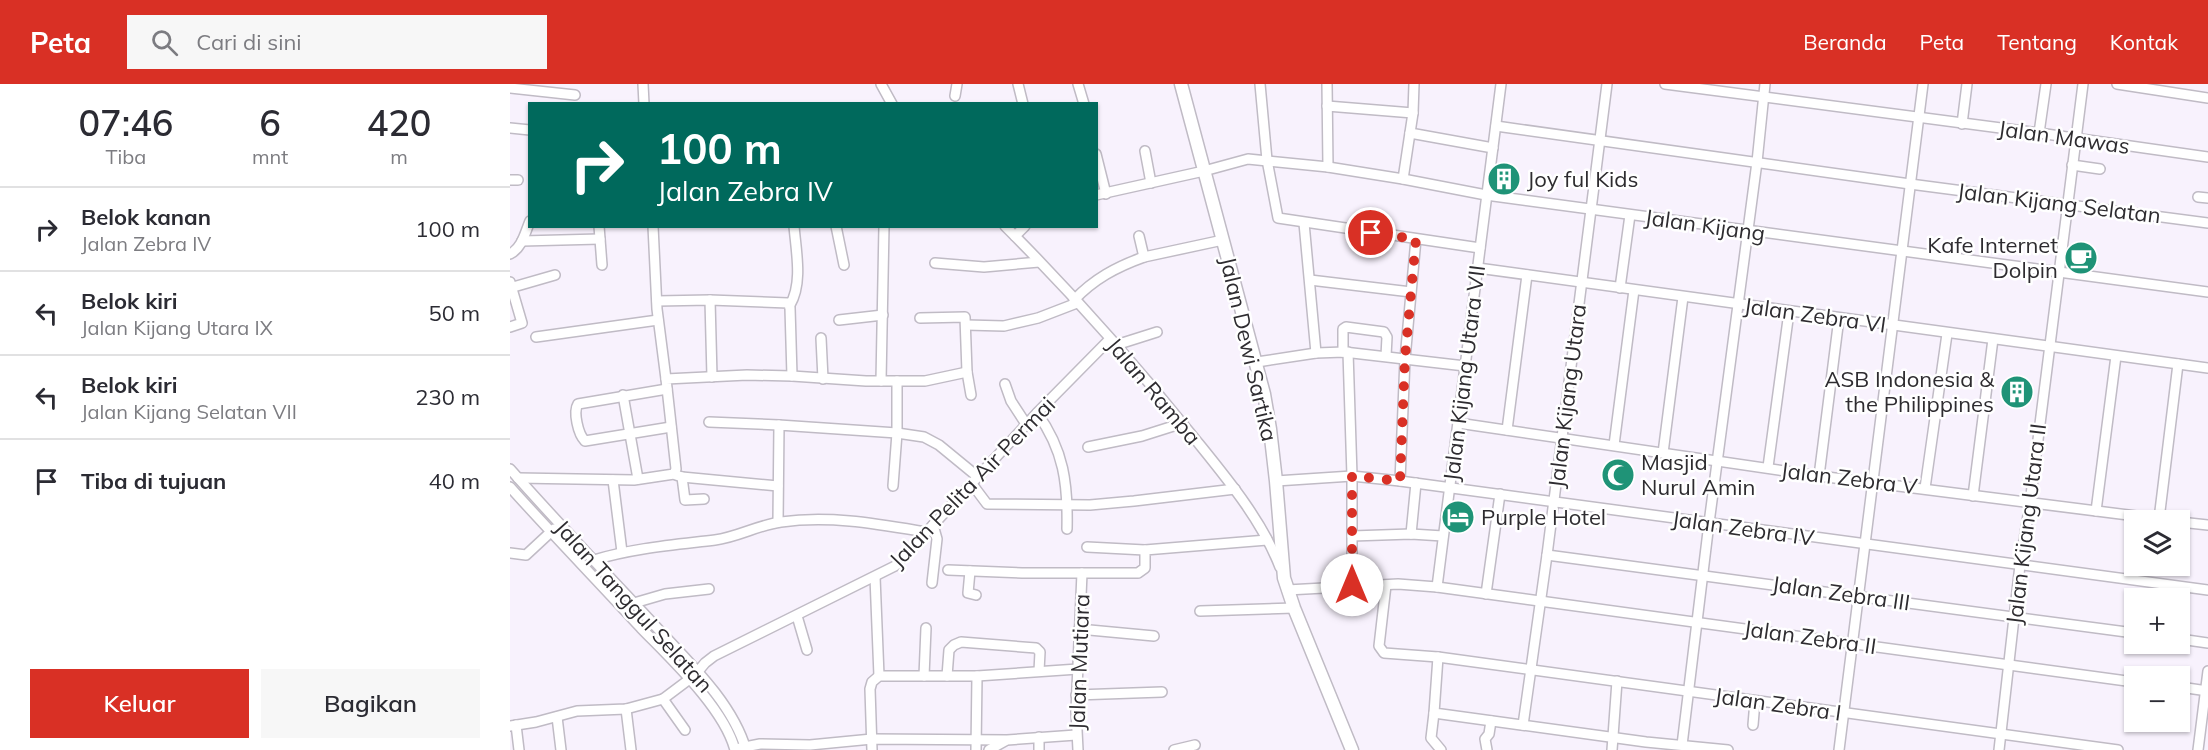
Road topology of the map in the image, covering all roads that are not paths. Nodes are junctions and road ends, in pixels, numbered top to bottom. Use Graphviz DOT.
graph roads {
  1 [pos="643,84"];
  2 [pos="881,84"];
  3 [pos="957,84"];
  4 [pos="1018,84"];
  5 [pos="1078,84"];
  6 [pos="1181,84"];
  7 [pos="1260,84"];
  8 [pos="1327,84"];
  9 [pos="1414,84"];
  10 [pos="1501,84"];
  11 [pos="1607,84"];
  12 [pos="1665,84"];
  13 [pos="1765,84"];
  14 [pos="1923,84"];
  15 [pos="1967,84"];
  16 [pos="2046,84"];
  17 [pos="2083,84"];
  18 [pos="2117,84"];
  19 [pos="510,88"];
  20 [pos="575,95"];
  21 [pos="955,96"];
  22 [pos="1764,98"];
  23 [pos="2208,98"];
  24 [pos="644,102"];
  25 [pos="891,102"];
  26 [pos="1022,102"];
  27 [pos="1083,102"];
  28 [pos="1327,106"];
  29 [pos="1413,112"];
  30 [pos="1920,118"];
  31 [pos="1962,124"];
  32 [pos="1496,126"];
  33 [pos="510,128"];
  34 [pos="528,130"];
  35 [pos="1410,133"];
  36 [pos="2039,133"];
  37 [pos="2075,138"];
  38 [pos="1599,141"];
  39 [pos="1493,148"];
  40 [pos="1145,151"];
  41 [pos="2208,157"];
  42 [pos="1267,160"];
  43 [pos="1757,162"];
  44 [pos="2072,165"];
  45 [pos="1328,167"];
  46 [pos="2100,169"];
  47 [pos="1098,170"];
  48 [pos="1204,171"];
  49 [pos="1403,178"];
  50 [pos="1151,183"];
  51 [pos="1910,184"];
  52 [pos="1101,194"];
  53 [pos="1486,195"];
  54 [pos="2198,196"];
  55 [pos="2208,198"];
  56 [pos="2067,203"];
  57 [pos="1591,210"];
  58 [pos="1630,215"];
  59 [pos="1304,223"];
  60 [pos="2208,223"];
  61 [pos="528,226"];
  62 [pos="599,228"];
  63 [pos="653,228"];
  64 [pos="794,228"];
  65 [pos="836,228"];
  66 [pos="884,228"];
  67 [pos="1007,228"];
  68 [pos="1023,228"];
  69 [pos="1748,232"];
  70 [pos="1015,236"];
  71 [pos="1139,236"];
  72 [pos="600,239"];
  73 [pos="1416,239"];
  74 [pos="1223,240"];
  75 [pos="522,241"];
  76 [pos="1480,248"];
  77 [pos="1902,252"];
  78 [pos="510,254"];
  79 [pos="1144,257"];
  80 [pos="1039,262"];
  81 [pos="934,263"];
  82 [pos="602,265"];
  83 [pos="844,265"];
  84 [pos="1478,268"];
  85 [pos="2058,272"];
  86 [pos="555,275"];
  87 [pos="1527,275"];
  88 [pos="1310,280"];
  89 [pos="1581,282"];
  90 [pos="511,286"];
  91 [pos="1620,288"];
  92 [pos="1634,290"];
  93 [pos="1411,292"];
  94 [pos="2208,292"];
  95 [pos="1683,297"];
  96 [pos="710,300"];
  97 [pos="657,301"];
  98 [pos="1076,301"];
  99 [pos="790,305"];
  100 [pos="1738,305"];
  101 [pos="1789,312"];
  102 [pos="883,315"];
  103 [pos="920,318"];
  104 [pos="1839,318"];
  105 [pos="658,320"];
  106 [pos="839,320"];
  107 [pos="966,325"];
  108 [pos="1892,326"];
  109 [pos="510,327"];
  110 [pos="1157,332"];
  111 [pos="1947,334"];
  112 [pos="536,337"];
  113 [pos="821,338"];
  114 [pos="1993,339"];
  115 [pos="1113,342"];
  116 [pos="2049,347"];
  117 [pos="1345,352"];
  118 [pos="1316,353"];
  119 [pos="1386,356"];
  120 [pos="2116,356"];
  121 [pos="1405,358"];
  122 [pos="1257,362"];
  123 [pos="2178,364"];
  124 [pos="1465,366"];
  125 [pos="2208,368"];
  126 [pos="967,372"];
  127 [pos="792,376"];
  128 [pos="712,377"];
  129 [pos="823,379"];
  130 [pos="881,381"];
  131 [pos="897,381"];
  132 [pos="666,384"];
  133 [pos="1005,384"];
  134 [pos="622,395"];
  135 [pos="971,395"];
  136 [pos="1037,413"];
  137 [pos="709,422"];
  138 [pos="1183,423"];
  139 [pos="1458,423"];
  140 [pos="1026,424"];
  141 [pos="779,426"];
  142 [pos="671,427"];
  143 [pos="1507,430"];
  144 [pos="629,433"];
  145 [pos="897,433"];
  146 [pos="1561,439"];
  147 [pos="1614,446"];
  148 [pos="1088,447"];
  149 [pos="1663,453"];
  150 [pos="1718,461"];
  151 [pos="1768,467"];
  152 [pos="510,470"];
  153 [pos="678,476"];
  154 [pos="1352,476"];
  155 [pos="1819,476"];
  156 [pos="518,478"];
  157 [pos="638,479"];
  158 [pos="613,480"];
  159 [pos="975,481"];
  160 [pos="1276,481"];
  161 [pos="1400,481"];
  162 [pos="1872,482"];
  163 [pos="1416,483"];
  164 [pos="778,486"];
  165 [pos="893,486"];
  166 [pos="510,487"];
  167 [pos="1450,487"];
  168 [pos="1925,488"];
  169 [pos="1235,489"];
  170 [pos="1500,494"];
  171 [pos="1974,496"];
  172 [pos="704,500"];
  173 [pos="1553,502"];
  174 [pos="1068,503"];
  175 [pos="2030,503"];
  176 [pos="2165,510"];
  177 [pos="2096,511"];
  178 [pos="2124,515"];
  179 [pos="778,522"];
  180 [pos="560,523"];
  181 [pos="1709,523"];
  182 [pos="2190,523"];
  183 [pos="2208,525"];
  184 [pos="929,529"];
  185 [pos="1067,529"];
  186 [pos="552,532"];
  187 [pos="1411,534"];
  188 [pos="1352,536"];
  189 [pos="1443,537"];
  190 [pos="1267,540"];
  191 [pos="1865,544"];
  192 [pos="1087,547"];
  193 [pos="1145,550"];
  194 [pos="622,552"];
  195 [pos="510,553"];
  196 [pos="1547,555"];
  197 [pos="594,560"];
  198 [pos="2020,565"];
  199 [pos="948,570"];
  200 [pos="970,570"];
  201 [pos="1282,572"];
  202 [pos="1082,573"];
  203 [pos="1703,575"];
  204 [pos="875,577"];
  205 [pos="932,583"];
  206 [pos="1352,585"];
  207 [pos="1386,585"];
  208 [pos="1437,586"];
  209 [pos="709,589"];
  210 [pos="1287,590"];
  211 [pos="2208,590"];
  212 [pos="1486,594"];
  213 [pos="976,595"];
  214 [pos="1858,596"];
  215 [pos="632,601"];
  216 [pos="1541,601"];
  217 [pos="620,605"];
  218 [pos="1294,608"];
  219 [pos="1200,611"];
  220 [pos="796,616"];
  221 [pos="2015,617"];
  222 [pos="1698,621"];
  223 [pos="926,628"];
  224 [pos="1079,629"];
  225 [pos="2124,632"];
  226 [pos="1154,636"];
  227 [pos="2190,640"];
  228 [pos="1852,643"];
  229 [pos="2208,643"];
  230 [pos="807,650"];
  231 [pos="1438,657"];
  232 [pos="2008,665"];
  233 [pos="1078,669"];
  234 [pos="1039,671"];
  235 [pos="1531,671"];
  236 [pos="2208,671"];
  237 [pos="694,676"];
  238 [pos="879,676"];
  239 [pos="924,676"];
  240 [pos="947,676"];
  241 [pos="977,676"];
  242 [pos="1617,681"];
  243 [pos="2124,681"];
  244 [pos="2190,688"];
  245 [pos="1690,691"];
  246 [pos="2207,691"];
  247 [pos="1162,692"];
  248 [pos="1077,695"];
  249 [pos="663,699"];
  250 [pos="1755,701"];
  251 [pos="626,710"];
  252 [pos="1434,713"];
  253 [pos="1844,714"];
  254 [pos="556,717"];
  255 [pos="1491,721"];
  256 [pos="1753,724"];
  257 [pos="513,725"];
  258 [pos="1523,725"];
  259 [pos="685,730"];
  260 [pos="2000,734"];
  261 [pos="1076,735"];
  262 [pos="1613,736"];
  263 [pos="1039,737"];
  264 [pos="945,738"];
  265 [pos="976,738"];
  266 [pos="872,739"];
  267 [pos="1007,740"];
  268 [pos="1195,745"];
  269 [pos="1682,745"];
  270 [pos="630,746"];
  271 [pos="746,748"];
  272 [pos="735,749"];
  273 [pos="519,750"];
  274 [pos="561,750"];
  275 [pos="621,750"];
  276 [pos="872,750"];
  277 [pos="944,750"];
  278 [pos="976,750"];
  279 [pos="989,750"];
  280 [pos="1039,750"];
  281 [pos="1078,750"];
  282 [pos="1174,750"];
  283 [pos="1352,750"];
  284 [pos="1441,750"];
  285 [pos="1487,750"];
  286 [pos="1612,750"];
  287 [pos="1725,750"];
  288 [pos="1839,750"];
  289 [pos="1999,750"];
  290 [pos="2118,750"];
  291 [pos="2198,750"];
  1 -- 24 [label="street"];
  2 -- 25 [label="street"];
  3 -- 21 [label="street"];
  4 -- 26 [label="street"];
  5 -- 27 [label="street"];
  6 -- 48 [label="main road, Jalan Dewi Sartika"];
  7 -- 42 [label="street"];
  8 -- 28 [label="street"];
  9 -- 29 [label="street"];
  10 -- 32 [label="street"];
  11 -- 38 [label="street"];
  12 -- 22 [label="street, Jalan Mawas"];
  13 -- 22 [label="street"];
  14 -- 30 [label="street"];
  15 -- 31 [label="street"];
  16 -- 36 [label="street"];
  17 -- 37 [label="street, Jalan Kijang Utara II"];
  18 -- 23 [label="street"];
  19 -- 20 [label="street"];
  22 -- 30 [label="street, Jalan Mawas"];
  22 -- 43 [label="street"];
  28 -- 29 [label="street"];
  28 -- 45 [label="street"];
  29 -- 35 [label="street"];
  30 -- 31 [label="street, Jalan Mawas"];
  30 -- 51 [label="street"];
  31 -- 36 [label="street, Jalan Mawas"];
  32 -- 38 [label="street, Jalan Kijang Selatan"];
  32 -- 39 [label="street"];
  33 -- 34 [label="street"];
  35 -- 39 [label="street"];
  35 -- 49 [label="street"];
  36 -- 37 [label="street, Jalan Mawas"];
  37 -- 41 [label="street, Jalan Mawas"];
  37 -- 44 [label="street, Jalan Kijang Utara II"];
  38 -- 43 [label="street, Jalan Kijang Selatan"];
  38 -- 57 [label="street"];
  39 -- 53 [label="street"];
  40 -- 50 [label="street"];
  42 -- 45 [label="street, Jalan Kijang"];
  42 -- 48 [label="street, Jalan Kijang"];
  42 -- 59 [label="street"];
  43 -- 51 [label="street, Jalan Kijang Selatan"];
  43 -- 69 [label="street"];
  44 -- 46 [label="street"];
  44 -- 56 [label="street, Jalan Kijang Utara II"];
  45 -- 49 [label="street, Jalan Kijang"];
  47 -- 52 [label="street"];
  48 -- 50 [label="street, Jalan Kijang"];
  48 -- 74 [label="main road, Jalan Dewi Sartika"];
  49 -- 53 [label="street, Jalan Kijang"];
  50 -- 52 [label="street, Jalan Kijang"];
  51 -- 56 [label="street, Jalan Kijang Selatan"];
  51 -- 77 [label="street"];
  53 -- 57 [label="street, Jalan Kijang"];
  53 -- 76 [label="street, Jalan Kijang Utara VII"];
  54 -- 55 [label="street"];
  56 -- 60 [label="street, Jalan Kijang Selatan"];
  56 -- 85 [label="street, Jalan Kijang Utara II"];
  57 -- 58 [label="street, Jalan Kijang"];
  57 -- 89 [label="street, Jalan Kijang Utara"];
  58 -- 69 [label="street, Jalan Kijang"];
  58 -- 91 [label="street"];
  59 -- 73 [label="street"];
  59 -- 88 [label="street"];
  61 -- 75 [label="street"];
  62 -- 72 [label="street"];
  63 -- 97 [label="street"];
  64 -- 99 [label="street"];
  65 -- 83 [label="street"];
  66 -- 102 [label="street"];
  67 -- 70 [label="street, Jalan Ramba"];
  68 -- 70 [label="street"];
  69 -- 77 [label="street, Jalan Kijang"];
  69 -- 100 [label="street"];
  70 -- 80 [label="street, Jalan Ramba"];
  71 -- 79 [label="street"];
  72 -- 75 [label="street"];
  72 -- 82 [label="street"];
  73 -- 76 [label="street"];
  73 -- 93 [label="street"];
  74 -- 79 [label="street"];
  74 -- 122 [label="main road, Jalan Dewi Sartika"];
  75 -- 78 [label="street"];
  76 -- 84 [label="street, Jalan Kijang Utara VII"];
  77 -- 85 [label="street, Jalan Kijang"];
  77 -- 108 [label="street"];
  79 -- 98 [label="street"];
  80 -- 81 [label="street"];
  80 -- 98 [label="street, Jalan Ramba"];
  84 -- 87 [label="street, Jalan Zebra VI"];
  84 -- 124 [label="street, Jalan Kijang Utara VII"];
  85 -- 94 [label="street, Jalan Kijang"];
  85 -- 116 [label="street, Jalan Kijang Utara II"];
  86 -- 90 [label="street"];
  87 -- 89 [label="street, Jalan Zebra VI"];
  87 -- 143 [label="street"];
  88 -- 93 [label="street"];
  88 -- 118 [label="street"];
  89 -- 91 [label="street, Jalan Zebra VI"];
  89 -- 146 [label="street, Jalan Kijang Utara"];
  90 -- 109 [label="street"];
  91 -- 92 [label="street, Jalan Zebra VI"];
  92 -- 95 [label="street, Jalan Zebra VI"];
  92 -- 147 [label="street"];
  93 -- 121 [label="street"];
  95 -- 100 [label="street, Jalan Zebra VI"];
  95 -- 149 [label="street"];
  96 -- 97 [label="street"];
  96 -- 99 [label="street"];
  96 -- 128 [label="street"];
  97 -- 105 [label="street"];
  98 -- 107 [label="street"];
  98 -- 115 [label="street, Jalan Ramba"];
  99 -- 127 [label="street"];
  100 -- 101 [label="street, Jalan Zebra VI"];
  100 -- 150 [label="street"];
  101 -- 104 [label="street, Jalan Zebra VI"];
  101 -- 151 [label="street"];
  102 -- 106 [label="street"];
  102 -- 130 [label="street"];
  103 -- 107 [label="street"];
  104 -- 108 [label="street, Jalan Zebra VI"];
  104 -- 155 [label="street"];
  105 -- 112 [label="street"];
  105 -- 132 [label="street"];
  107 -- 126 [label="street"];
  108 -- 111 [label="street, Jalan Zebra VI"];
  108 -- 162 [label="street"];
  110 -- 115 [label="street"];
  111 -- 114 [label="street, Jalan Zebra VI"];
  111 -- 168 [label="street"];
  113 -- 129 [label="street"];
  114 -- 116 [label="street, Jalan Zebra VI"];
  114 -- 171 [label="street"];
  115 -- 136 [label="street, Jalan Pelita Air Permai"];
  115 -- 138 [label="street, Jalan Ramba"];
  116 -- 120 [label="street, Jalan Zebra VI"];
  116 -- 175 [label="street, Jalan Kijang Utara II"];
  117 -- 118 [label="street"];
  117 -- 119 [label="street"];
  117 -- 119 [label="street"];
  117 -- 154 [label="street"];
  118 -- 122 [label="street"];
  119 -- 121 [label="street"];
  120 -- 123 [label="street, Jalan Zebra VI"];
  120 -- 177 [label="street"];
  121 -- 124 [label="street"];
  121 -- 161 [label="street"];
  122 -- 160 [label="main road, Jalan Dewi Sartika"];
  123 -- 125 [label="street, Jalan Zebra VI"];
  123 -- 176 [label="street"];
  124 -- 139 [label="street, Jalan Kijang Utara VII"];
  126 -- 131 [label="street"];
  126 -- 135 [label="street"];
  127 -- 128 [label="street"];
  127 -- 129 [label="street"];
  128 -- 132 [label="street"];
  129 -- 130 [label="street"];
  130 -- 131 [label="street"];
  131 -- 145 [label="street"];
  132 -- 134 [label="street"];
  132 -- 142 [label="street"];
  133 -- 140 [label="street"];
  134 -- 144 [label="street"];
  134 -- 144 [label="street"];
  136 -- 140 [label="street, Jalan Pelita Air Permai"];
  136 -- 174 [label="street"];
  137 -- 141 [label="street"];
  138 -- 148 [label="street"];
  138 -- 169 [label="street, Jalan Ramba"];
  139 -- 143 [label="street, Jalan Zebra V"];
  139 -- 167 [label="street, Jalan Kijang Utara VII"];
  140 -- 159 [label="street, Jalan Pelita Air Permai"];
  141 -- 145 [label="street"];
  141 -- 164 [label="street"];
  142 -- 144 [label="street"];
  142 -- 153 [label="street"];
  143 -- 146 [label="street, Jalan Zebra V"];
  144 -- 157 [label="street"];
  145 -- 159 [label="street"];
  145 -- 165 [label="street"];
  146 -- 147 [label="street, Jalan Zebra V"];
  146 -- 173 [label="street, Jalan Kijang Utara"];
  147 -- 149 [label="street, Jalan Zebra V"];
  149 -- 150 [label="street, Jalan Zebra V"];
  150 -- 151 [label="street, Jalan Zebra V"];
  150 -- 181 [label="street"];
  151 -- 155 [label="street, Jalan Zebra V"];
  152 -- 156 [label="street, Jalan Tanggul Selatan"];
  153 -- 157 [label="street"];
  153 -- 164 [label="street"];
  153 -- 172 [label="street"];
  154 -- 160 [label="street, Jalan Zebra IV"];
  154 -- 161 [label="street, Jalan Zebra IV"];
  154 -- 188 [label="street"];
  155 -- 162 [label="street, Jalan Zebra V"];
  156 -- 158 [label="street"];
  156 -- 180 [label="street, Jalan Tanggul Selatan"];
  157 -- 158 [label="street"];
  158 -- 194 [label="street"];
  159 -- 174 [label="street"];
  159 -- 184 [label="street, Jalan Pelita Air Permai"];
  160 -- 201 [label="main road, Jalan Dewi Sartika"];
  161 -- 163 [label="street, Jalan Zebra IV"];
  162 -- 168 [label="street, Jalan Zebra V"];
  162 -- 191 [label="street"];
  163 -- 167 [label="street, Jalan Zebra IV"];
  163 -- 187 [label="street"];
  164 -- 179 [label="street"];
  166 -- 186 [label="street, Jalan Tanggul Selatan"];
  167 -- 170 [label="street, Jalan Zebra IV"];
  167 -- 189 [label="street, Jalan Kijang Utara VII"];
  168 -- 171 [label="street, Jalan Zebra V"];
  169 -- 174 [label="street"];
  169 -- 190 [label="street, Jalan Ramba"];
  170 -- 173 [label="street, Jalan Zebra IV"];
  170 -- 212 [label="street"];
  171 -- 175 [label="street, Jalan Zebra V"];
  173 -- 181 [label="street, Jalan Zebra IV"];
  173 -- 196 [label="street, Jalan Kijang Utara"];
  174 -- 185 [label="street"];
  175 -- 177 [label="street, Jalan Zebra V"];
  175 -- 198 [label="street, Jalan Kijang Utara II"];
  177 -- 178 [label="street, Jalan Zebra V"];
  179 -- 184 [label="street"];
  179 -- 194 [label="street"];
  180 -- 186 [label="street"];
  180 -- 197 [label="street, Jalan Tanggul Selatan"];
  181 -- 191 [label="street, Jalan Zebra IV"];
  181 -- 203 [label="street"];
  182 -- 183 [label="street"];
  184 -- 204 [label="street, Jalan Pelita Air Permai"];
  184 -- 205 [label="street"];
  186 -- 195 [label="street"];
  186 -- 217 [label="street, Jalan Tanggul Selatan"];
  187 -- 188 [label="street"];
  187 -- 189 [label="street"];
  188 -- 206 [label="street"];
  189 -- 208 [label="street, Jalan Kijang Utara VII"];
  190 -- 193 [label="street"];
  190 -- 201 [label="street, Jalan Ramba"];
  191 -- 198 [label="street, Jalan Zebra IV"];
  191 -- 214 [label="street"];
  192 -- 193 [label="street"];
  193 -- 202 [label="street"];
  194 -- 197 [label="street"];
  196 -- 203 [label="street, Jalan Zebra III"];
  196 -- 216 [label="street, Jalan Kijang Utara"];
  197 -- 215 [label="street, Jalan Tanggul Selatan"];
  198 -- 211 [label="street, Jalan Zebra IV"];
  198 -- 221 [label="street, Jalan Kijang Utara II"];
  199 -- 200 [label="street"];
  200 -- 202 [label="street"];
  200 -- 213 [label="street"];
  201 -- 210 [label="main road, Jalan Dewi Sartika"];
  202 -- 224 [label="street, Jalan Mutiara"];
  203 -- 214 [label="street, Jalan Zebra III"];
  203 -- 222 [label="street"];
  204 -- 220 [label="street, Jalan Pelita Air Permai"];
  204 -- 238 [label="street"];
  206 -- 207 [label="street, Jalan Zebra II"];
  206 -- 210 [label="street, Jalan Zebra II"];
  207 -- 208 [label="street, Jalan Zebra II"];
  207 -- 231 [label="street, Jalan Zebra I"];
  208 -- 212 [label="street, Jalan Zebra II"];
  209 -- 215 [label="street"];
  210 -- 218 [label="main road, Jalan Dewi Sartika"];
  212 -- 216 [label="street, Jalan Zebra II"];
  214 -- 221 [label="street, Jalan Zebra III"];
  214 -- 228 [label="street"];
  215 -- 217 [label="street"];
  215 -- 237 [label="street, Jalan Tanggul Selatan"];
  216 -- 222 [label="street, Jalan Zebra II"];
  216 -- 235 [label="street, Jalan Kijang Utara"];
  217 -- 237 [label="street, Jalan Tanggul Selatan"];
  218 -- 219 [label="street"];
  218 -- 283 [label="main road, Jalan Dewi Sartika"];
  220 -- 230 [label="street"];
  220 -- 237 [label="street, Jalan Pelita Air Permai"];
  221 -- 225 [label="street, Jalan Zebra III"];
  221 -- 232 [label="street, Jalan Kijang Utara II"];
  222 -- 228 [label="street, Jalan Zebra II"];
  222 -- 245 [label="street"];
  223 -- 239 [label="street"];
  224 -- 226 [label="street"];
  224 -- 233 [label="street, Jalan Mutiara"];
  227 -- 229 [label="street"];
  228 -- 232 [label="street, Jalan Zebra II"];
  228 -- 253 [label="street"];
  231 -- 235 [label="street, Jalan Zebra I"];
  231 -- 252 [label="street"];
  232 -- 243 [label="street, Jalan Zebra II"];
  232 -- 260 [label="street, Jalan Kijang Utara II"];
  233 -- 234 [label="street"];
  233 -- 248 [label="street, Jalan Mutiara"];
  234 -- 240 [label="street"];
  234 -- 241 [label="street"];
  235 -- 242 [label="street, Jalan Zebra I"];
  235 -- 258 [label="street, Jalan Kijang Utara"];
  236 -- 246 [label="street"];
  237 -- 249 [label="street, Jalan Pelita Air Permai"];
  237 -- 271 [label="street, Jalan Tanggul Selatan"];
  237 -- 272 [label="street, Jalan Tanggul Selatan"];
  238 -- 239 [label="street"];
  238 -- 266 [label="street"];
  239 -- 240 [label="street"];
  240 -- 241 [label="street"];
  241 -- 265 [label="street"];
  242 -- 245 [label="street, Jalan Zebra I"];
  242 -- 262 [label="street"];
  244 -- 246 [label="street"];
  245 -- 250 [label="street, Jalan Zebra I"];
  245 -- 269 [label="street"];
  246 -- 291 [label="street"];
  247 -- 248 [label="street"];
  248 -- 261 [label="street, Jalan Mutiara"];
  249 -- 251 [label="street, Jalan Pelita Air Permai"];
  249 -- 259 [label="street"];
  250 -- 253 [label="street, Jalan Zebra I"];
  250 -- 256 [label="street"];
  251 -- 254 [label="street, Jalan Pelita Air Permai"];
  251 -- 270 [label="street"];
  252 -- 255 [label="street"];
  252 -- 284 [label="street"];
  253 -- 260 [label="street, Jalan Zebra I"];
  253 -- 288 [label="street"];
  254 -- 257 [label="street, Jalan Pelita Air Permai"];
  254 -- 274 [label="street"];
  255 -- 258 [label="street"];
  255 -- 285 [label="street"];
  257 -- 273 [label="street"];
  258 -- 262 [label="street"];
  260 -- 289 [label="street, Jalan Kijang Utara II"];
  260 -- 290 [label="street, Jalan Zebra I"];
  261 -- 263 [label="street"];
  261 -- 281 [label="street, Jalan Mutiara"];
  262 -- 269 [label="street"];
  262 -- 286 [label="street"];
  263 -- 267 [label="street"];
  263 -- 280 [label="street"];
  264 -- 265 [label="street"];
  264 -- 266 [label="street"];
  264 -- 277 [label="street"];
  265 -- 267 [label="street"];
  265 -- 278 [label="street"];
  266 -- 271 [label="street"];
  266 -- 276 [label="street"];
  267 -- 279 [label="street"];
  268 -- 282 [label="street"];
  269 -- 287 [label="street"];
  270 -- 275 [label="street"];
  271 -- 272 [label="street"];
}
